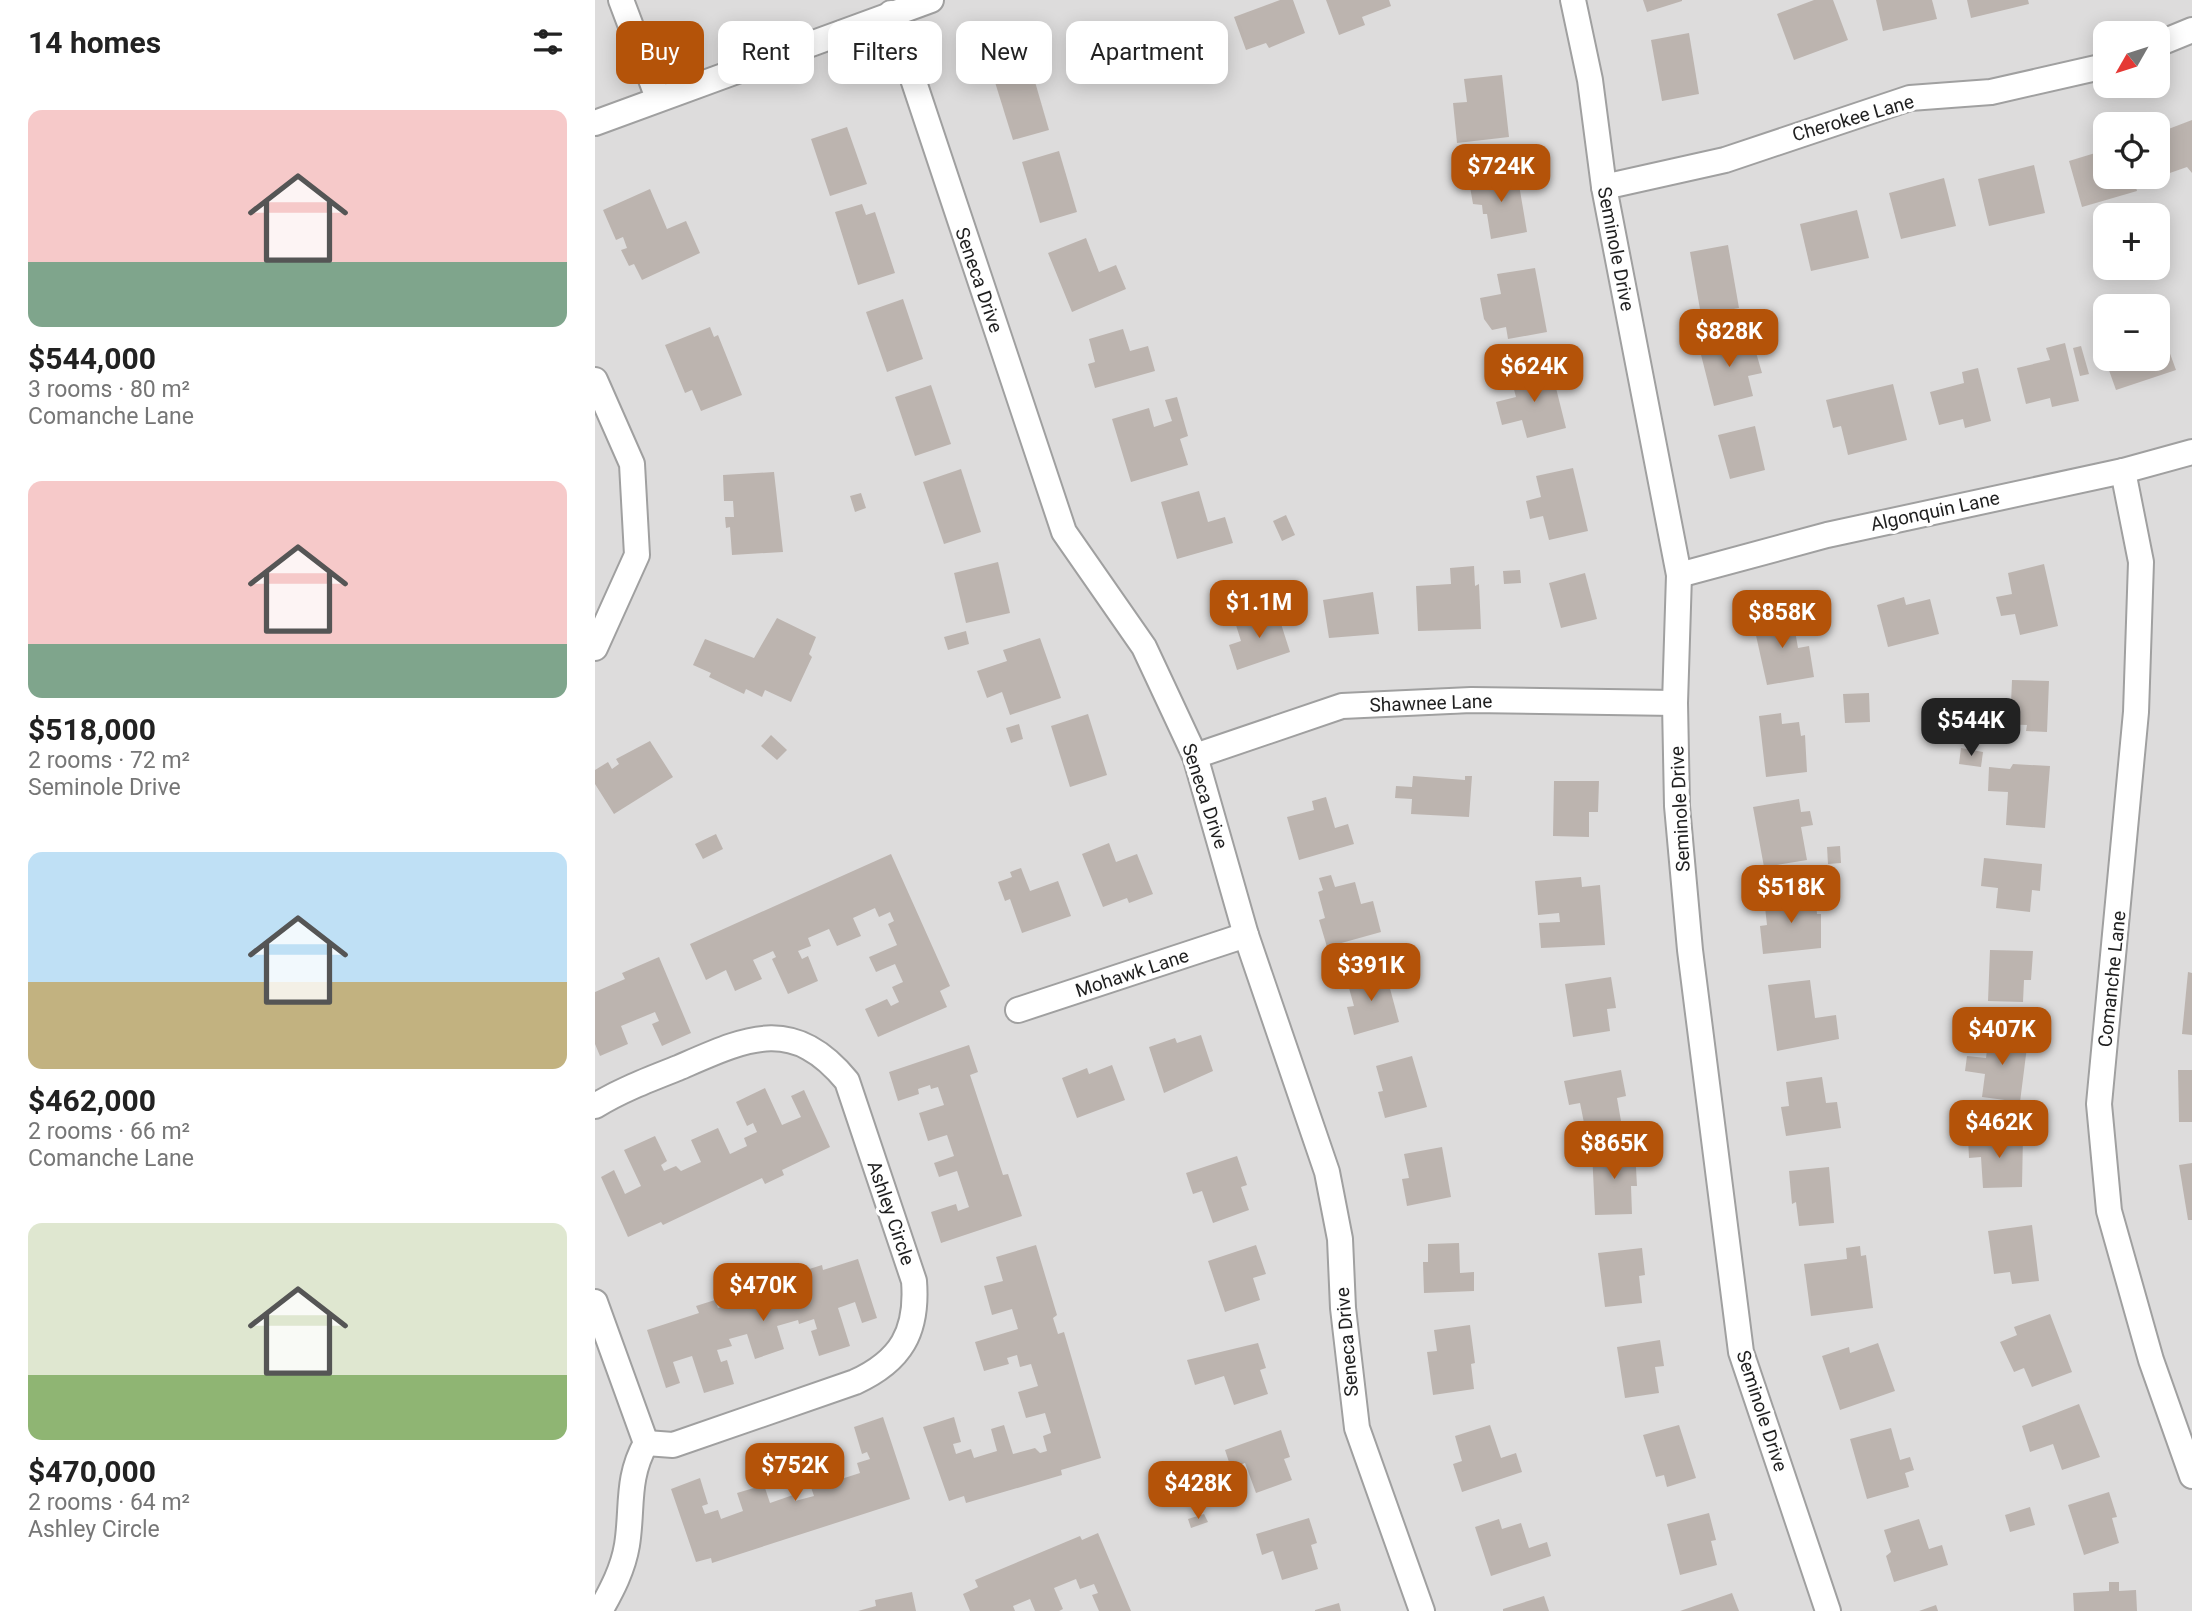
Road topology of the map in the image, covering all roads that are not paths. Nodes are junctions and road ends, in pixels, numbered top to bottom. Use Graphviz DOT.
graph roads {
  1 [pos="621,0"];
  2 [pos="931,0"];
  3 [pos="1573,0"];
  4 [pos="891,13"];
  5 [pos="2192,30"];
  6 [pos="2170,39"];
  7 [pos="2093,69"];
  8 [pos="658,98"];
  9 [pos="595,123"];
  10 [pos="1604,187"];
  11 [pos="595,380"];
  12 [pos="2192,452"];
  13 [pos="2123,471"];
  14 [pos="1679,575"];
  15 [pos="595,649"];
  16 [pos="1675,703"];
  17 [pos="1195,756"];
  18 [pos="1247,936"];
  19 [pos="1018,1010"];
  20 [pos="595,1106"];
  21 [pos="595,1302"];
  22 [pos="646,1444"];
  23 [pos="2192,1476"];
  24 [pos="600,1611"];
  25 [pos="1422,1611"];
  26 [pos="1828,1611"];
  1 -- 8 [label="street"];
  2 -- 4 [label="street"];
  3 -- 10 [label="street, Seminole Drive"];
  4 -- 8 [label="street"];
  4 -- 17 [label="street, Seneca Drive"];
  5 -- 6 [label="street"];
  7 -- 10 [label="street, Cherokee Lane"];
  8 -- 9 [label="street"];
  10 -- 14 [label="street, Seminole Drive"];
  11 -- 15 [label="street"];
  12 -- 13 [label="street, Algonquin Lane"];
  13 -- 14 [label="street, Algonquin Lane"];
  13 -- 23 [label="street, Comanche Lane"];
  14 -- 16 [label="street, Seminole Drive"];
  16 -- 17 [label="street, Shawnee Lane"];
  16 -- 26 [label="street, Seminole Drive"];
  17 -- 18 [label="street, Seneca Drive"];
  18 -- 19 [label="street, Mohawk Lane"];
  18 -- 25 [label="street, Seneca Drive"];
  20 -- 22 [label="street, Ashley Circle"];
  21 -- 22 [label="street"];
  22 -- 24 [label="street"];
}
